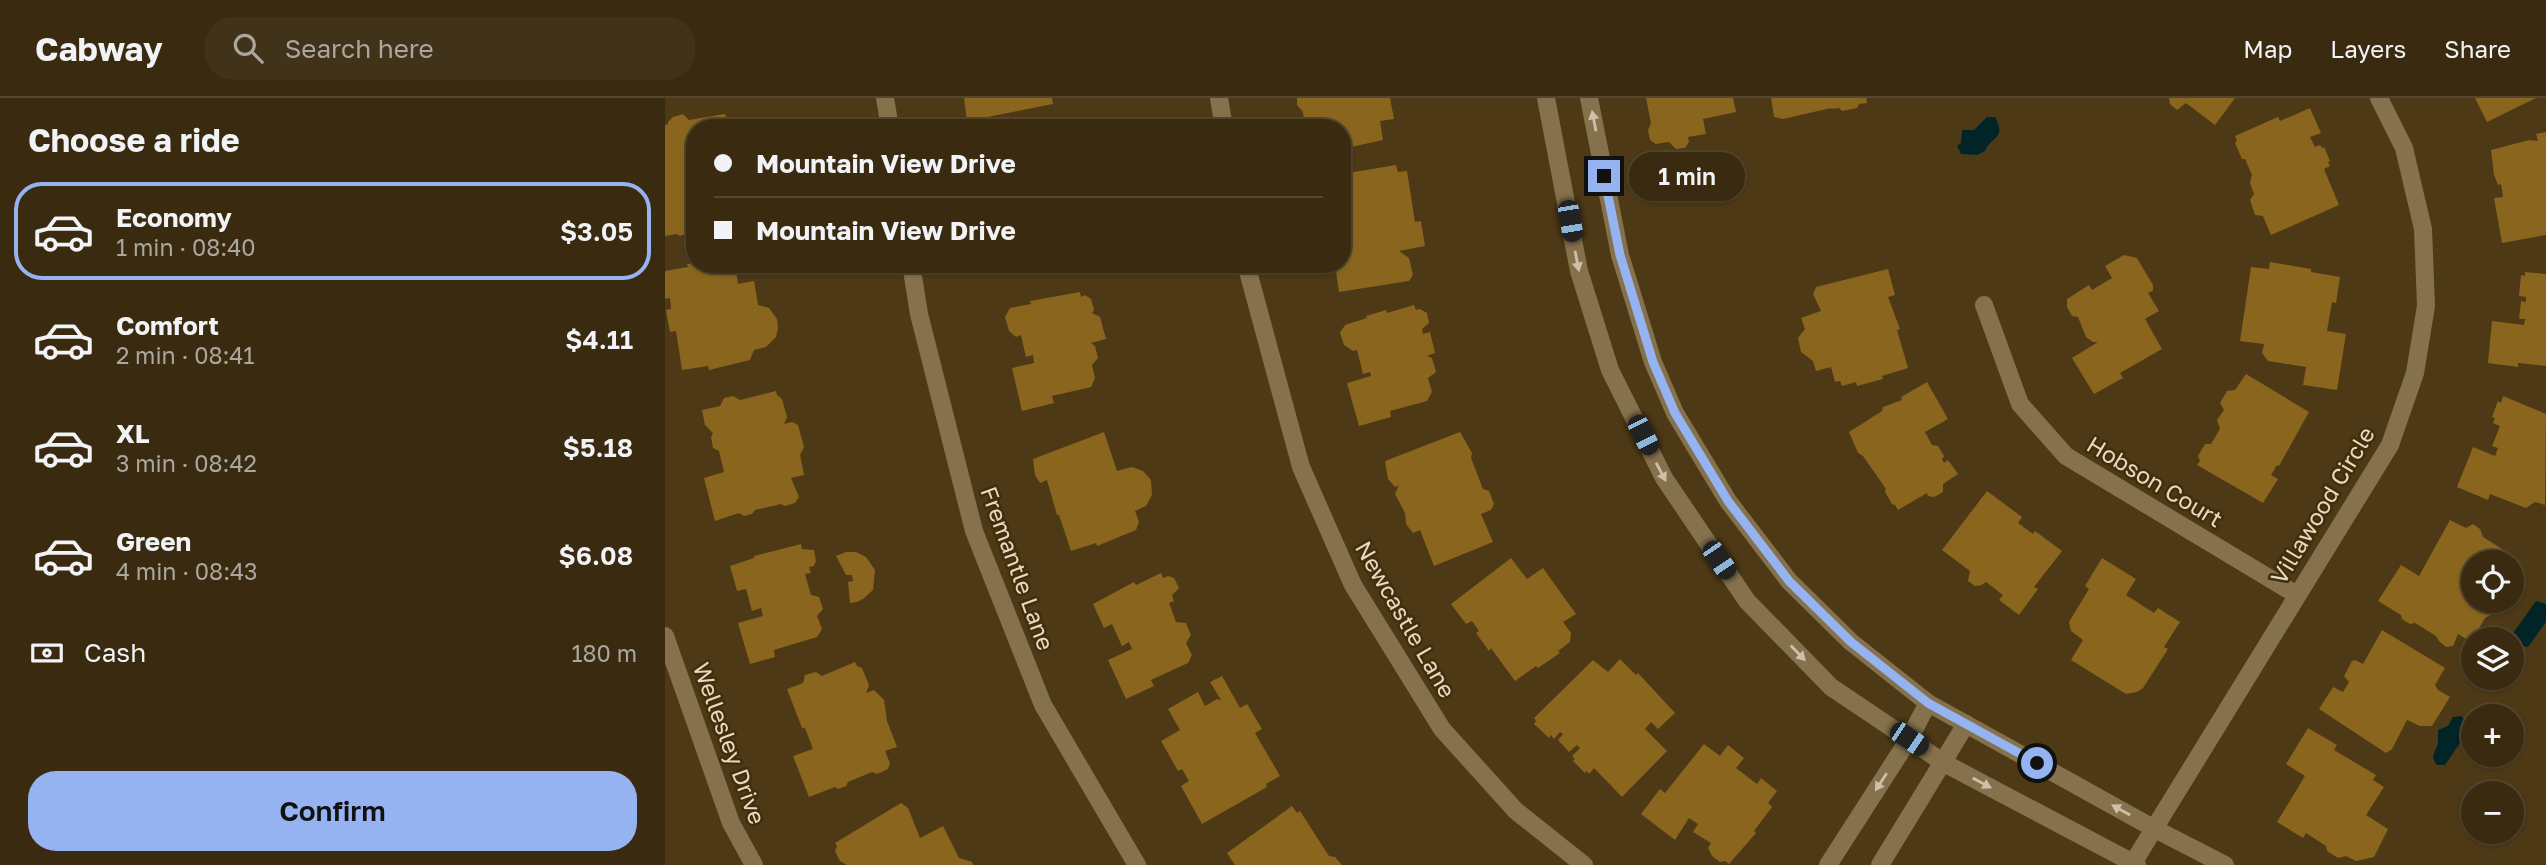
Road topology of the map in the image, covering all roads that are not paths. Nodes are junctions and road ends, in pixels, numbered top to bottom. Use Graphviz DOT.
graph roads {
  1 [pos="885,98"];
  2 [pos="1219,98"];
  3 [pos="1546,98"];
  4 [pos="1589,98"];
  5 [pos="2379,98"];
  6 [pos="888,119"];
  7 [pos="1222,119"];
  8 [pos="912,273"];
  9 [pos="1248,273"];
  10 [pos="1984,305"];
  11 [pos="2297,595"];
  12 [pos="665,636"];
  13 [pos="1928,703"];
  14 [pos="1966,724"];
  15 [pos="1909,739"];
  16 [pos="1944,763"];
  17 [pos="2155,829"];
  18 [pos="2135,864"];
  19 [pos="754,865"];
  20 [pos="1137,865"];
  21 [pos="1584,865"];
  22 [pos="1828,865"];
  23 [pos="1880,865"];
  24 [pos="2225,865"];
  1 -- 6 [label="street"];
  2 -- 7 [label="street"];
  3 -- 15 [label="street, one-way"];
  13 -- 4 [label="street, one-way"];
  5 -- 11 [label="street, Villawood Circle"];
  8 -- 20 [label="street, Fremantle Lane"];
  9 -- 21 [label="street, Newcastle Lane"];
  10 -- 11 [label="street, Hobson Court"];
  11 -- 17 [label="street, Villawood Circle"];
  12 -- 19 [label="street, Wellesley Drive"];
  13 -- 14 [label="street"];
  13 -- 15 [label="street"];
  14 -- 16 [label="street"];
  17 -- 14 [label="street, one-way"];
  15 -- 16 [label="street"];
  15 -- 22 [label="street, one-way"];
  16 -- 18 [label="street, one-way"];
  16 -- 23 [label="street"];
  17 -- 18 [label="street, Villawood Circle"];
  17 -- 24 [label="street"];
}
